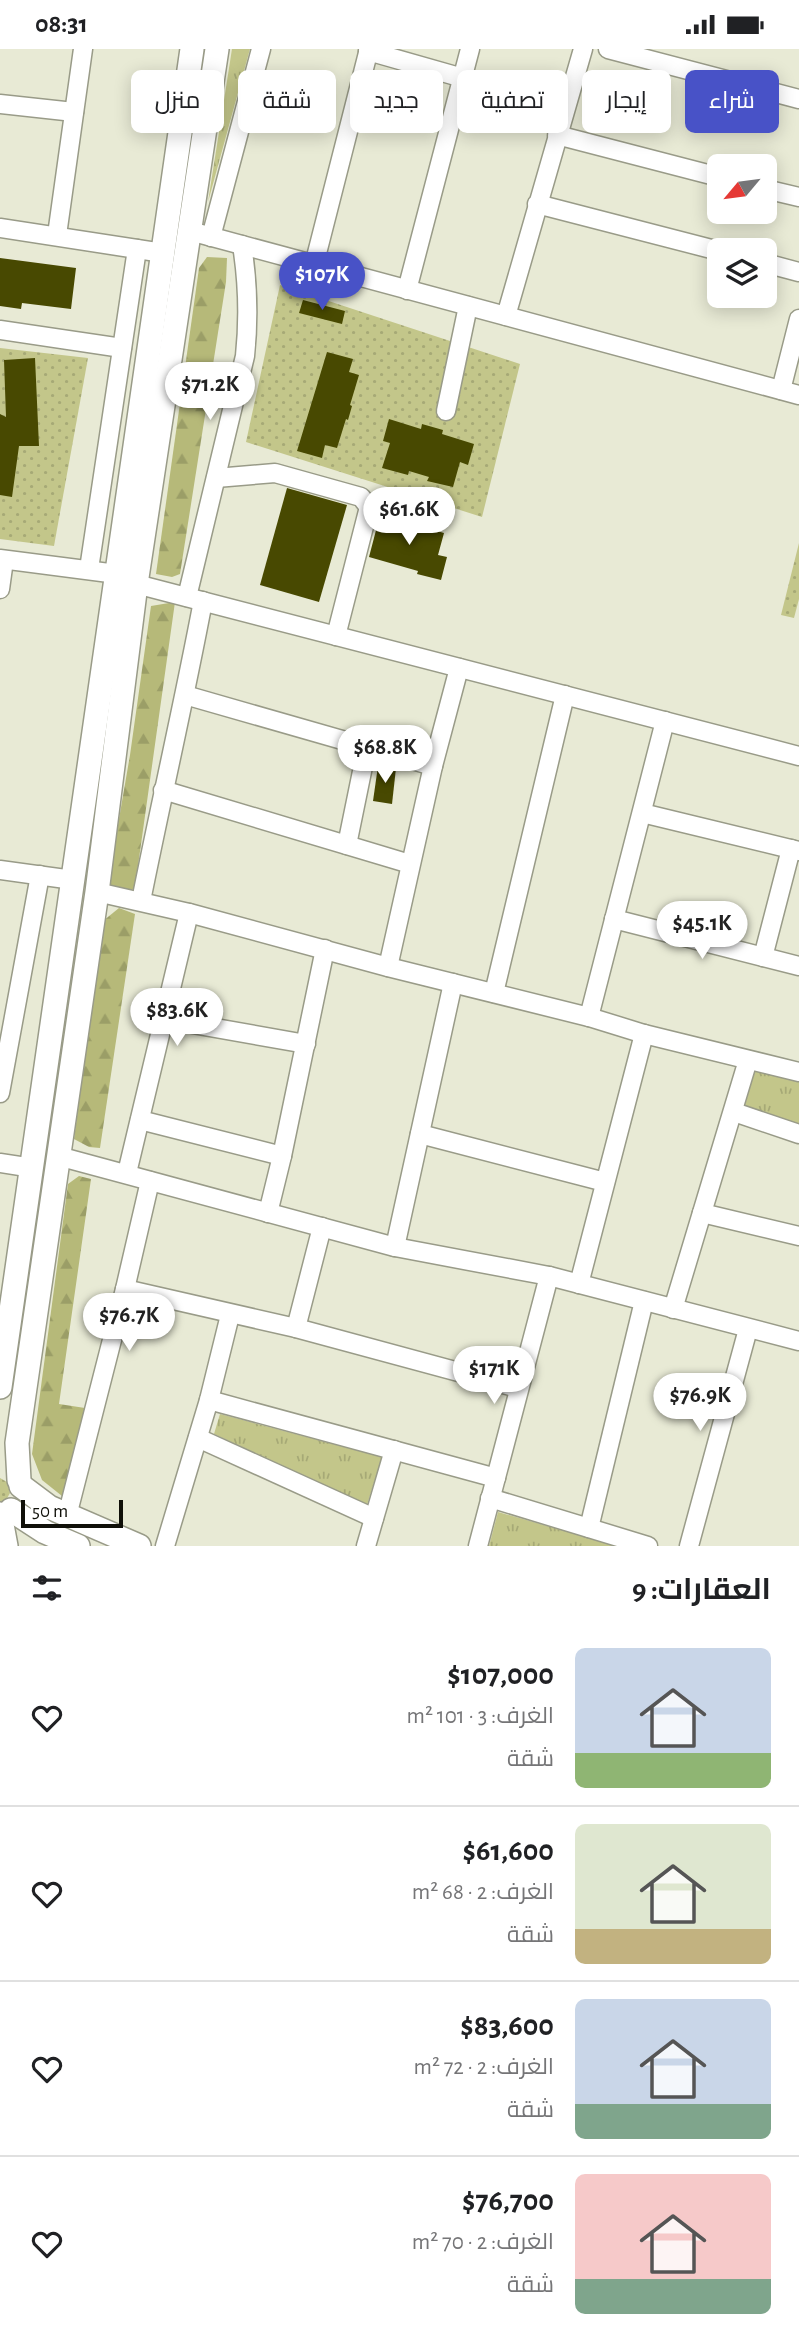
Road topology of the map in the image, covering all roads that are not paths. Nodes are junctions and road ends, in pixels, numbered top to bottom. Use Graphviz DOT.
graph roads {
  1 [pos="83,49"];
  2 [pos="192,49"];
  3 [pos="217,49"];
  4 [pos="261,49"];
  5 [pos="470,49"];
  6 [pos="583,49"];
  7 [pos="608,49"];
  8 [pos="369,50"];
  9 [pos="465,70"];
  10 [pos="457,76"];
  11 [pos="799,99"];
  12 [pos="457,101"];
  13 [pos="0,104"];
  14 [pos="74,112"];
  15 [pos="557,135"];
  16 [pos="707,174"];
  17 [pos="777,192"];
  18 [pos="799,197"];
  19 [pos="537,204"];
  20 [pos="0,228"];
  21 [pos="201,234"];
  22 [pos="58,235"];
  23 [pos="242,245"];
  24 [pos="707,248"];
  25 [pos="137,249"];
  26 [pos="163,253"];
  27 [pos="314,265"];
  28 [pos="777,266"];
  29 [pos="799,272"];
  30 [pos="407,290"];
  31 [pos="468,306"];
  32 [pos="506,316"];
  33 [pos="799,320"];
  34 [pos="0,330"];
  35 [pos="122,348"];
  36 [pos="156,385"];
  37 [pos="780,390"];
  38 [pos="799,395"];
  39 [pos="446,411"];
  40 [pos="216,478"];
  41 [pos="2,560"];
  42 [pos="89,569"];
  43 [pos="126,579"];
  44 [pos="0,589"];
  45 [pos="195,599"];
  46 [pos="336,636"];
  47 [pos="460,667"];
  48 [pos="186,695"];
  49 [pos="565,695"];
  50 [pos="665,721"];
  51 [pos="367,747"];
  52 [pos="799,756"];
  53 [pos="433,765"];
  54 [pos="163,790"];
  55 [pos="642,813"];
  56 [pos="347,845"];
  57 [pos="795,850"];
  58 [pos="410,864"];
  59 [pos="0,870"];
  60 [pos="40,875"];
  61 [pos="73,880"];
  62 [pos="97,892"];
  63 [pos="141,901"];
  64 [pos="189,913"];
  65 [pos="614,919"];
  66 [pos="325,949"];
  67 [pos="763,957"];
  68 [pos="799,966"];
  69 [pos="388,967"];
  70 [pos="453,983"];
  71 [pos="494,993"];
  72 [pos="589,1017"];
  73 [pos="164,1019"];
  74 [pos="644,1034"];
  75 [pos="306,1044"];
  76 [pos="748,1060"];
  77 [pos="799,1072"];
  78 [pos="0,1093"];
  79 [pos="734,1112"];
  80 [pos="140,1121"];
  81 [pos="420,1134"];
  82 [pos="799,1134"];
  83 [pos="58,1156"];
  84 [pos="282,1156"];
  85 [pos="0,1163"];
  86 [pos="33,1168"];
  87 [pos="127,1173"];
  88 [pos="150,1181"];
  89 [pos="604,1182"];
  90 [pos="268,1213"];
  91 [pos="702,1213"];
  92 [pos="322,1227"];
  93 [pos="799,1236"];
  94 [pos="395,1247"];
  95 [pos="549,1276"];
  96 [pos="579,1284"];
  97 [pos="125,1289"];
  98 [pos="645,1301"];
  99 [pos="673,1309"];
  100 [pos="230,1314"];
  101 [pos="296,1328"];
  102 [pos="748,1329"];
  103 [pos="799,1341"];
  104 [pos="0,1387"];
  105 [pos="518,1388"];
  106 [pos="209,1400"];
  107 [pos="198,1439"];
  108 [pos="394,1450"];
  109 [pos="13,1478"];
  110 [pos="496,1478"];
  111 [pos="490,1499"];
  112 [pos="4,1513"];
  113 [pos="67,1516"];
  114 [pos="374,1518"];
  115 [pos="589,1528"];
  116 [pos="45,1532"];
  117 [pos="6,1546"];
  118 [pos="21,1546"];
  119 [pos="79,1546"];
  120 [pos="139,1546"];
  121 [pos="164,1546"];
  122 [pos="366,1546"];
  123 [pos="478,1546"];
  124 [pos="648,1546"];
  125 [pos="689,1546"];
  1 -- 14 [label="street"];
  2 -- 26 [label="main road"];
  3 -- 21 [label="main road"];
  4 -- 21 [label="street"];
  5 -- 9 [label="street"];
  6 -- 15 [label="street"];
  7 -- 11 [label="street"];
  8 -- 10 [label="street"];
  8 -- 27 [label="street"];
  12 -- 30 [label="street"];
  13 -- 14 [label="street"];
  14 -- 22 [label="street"];
  15 -- 16 [label="street"];
  15 -- 19 [label="street"];
  17 -- 18 [label="street"];
  19 -- 24 [label="street"];
  19 -- 32 [label="street"];
  20 -- 22 [label="street"];
  21 -- 23 [label="street"];
  21 -- 36 [label="main road"];
  22 -- 25 [label="street"];
  23 -- 27 [label="street"];
  23 -- 40 [label="street"];
  25 -- 26 [label="street"];
  25 -- 35 [label="street"];
  26 -- 36 [label="main road"];
  27 -- 30 [label="street"];
  28 -- 29 [label="street"];
  30 -- 31 [label="street"];
  31 -- 32 [label="street"];
  31 -- 39 [label="street"];
  32 -- 37 [label="street"];
  33 -- 37 [label="street"];
  34 -- 35 [label="street"];
  35 -- 42 [label="street"];
  36 -- 43 [label="main road"];
  37 -- 38 [label="street"];
  40 -- 45 [label="street"];
  40 -- 46 [label="street"];
  41 -- 42 [label="street"];
  41 -- 44 [label="street"];
  42 -- 43 [label="street"];
  43 -- 45 [label="street"];
  43 -- 61 [label="main road"];
  43 -- 62 [label="main road"];
  45 -- 46 [label="street"];
  45 -- 48 [label="street"];
  46 -- 47 [label="street"];
  47 -- 49 [label="street"];
  47 -- 53 [label="street"];
  48 -- 51 [label="street"];
  48 -- 54 [label="street"];
  49 -- 50 [label="street"];
  49 -- 71 [label="street"];
  50 -- 52 [label="street"];
  50 -- 55 [label="street"];
  51 -- 53 [label="street"];
  51 -- 56 [label="street"];
  53 -- 58 [label="street"];
  54 -- 56 [label="street"];
  54 -- 63 [label="street"];
  55 -- 57 [label="street"];
  55 -- 65 [label="street"];
  56 -- 58 [label="street"];
  57 -- 67 [label="street"];
  58 -- 69 [label="street"];
  59 -- 60 [label="street"];
  60 -- 61 [label="street"];
  60 -- 78 [label="street"];
  61 -- 86 [label="main road"];
  62 -- 63 [label="street"];
  62 -- 83 [label="main road"];
  63 -- 64 [label="street"];
  64 -- 66 [label="street"];
  64 -- 73 [label="street"];
  65 -- 67 [label="street"];
  65 -- 72 [label="street"];
  66 -- 69 [label="street"];
  66 -- 75 [label="street"];
  67 -- 68 [label="street"];
  69 -- 70 [label="street"];
  70 -- 71 [label="street"];
  70 -- 81 [label="street"];
  71 -- 72 [label="street"];
  72 -- 74 [label="street"];
  73 -- 75 [label="street"];
  73 -- 80 [label="street"];
  74 -- 76 [label="street"];
  74 -- 89 [label="street"];
  75 -- 84 [label="street"];
  76 -- 77 [label="street"];
  76 -- 79 [label="street"];
  79 -- 82 [label="street"];
  79 -- 91 [label="street"];
  80 -- 84 [label="street"];
  80 -- 87 [label="street"];
  81 -- 89 [label="street"];
  81 -- 94 [label="street"];
  83 -- 87 [label="street"];
  83 -- 109 [label="main road"];
  84 -- 90 [label="street"];
  85 -- 86 [label="street"];
  86 -- 104 [label="main road"];
  87 -- 88 [label="street"];
  88 -- 90 [label="street"];
  88 -- 97 [label="street"];
  89 -- 96 [label="street"];
  90 -- 92 [label="street"];
  91 -- 93 [label="street"];
  91 -- 99 [label="street"];
  92 -- 94 [label="street"];
  92 -- 101 [label="street"];
  94 -- 95 [label="street"];
  95 -- 96 [label="street"];
  95 -- 105 [label="street"];
  96 -- 98 [label="street"];
  97 -- 100 [label="street"];
  97 -- 113 [label="street"];
  98 -- 99 [label="street"];
  98 -- 115 [label="street"];
  99 -- 102 [label="street"];
  100 -- 101 [label="street"];
  100 -- 106 [label="street"];
  101 -- 105 [label="street"];
  102 -- 103 [label="street"];
  102 -- 125 [label="street"];
  105 -- 110 [label="street"];
  106 -- 107 [label="street"];
  106 -- 108 [label="street"];
  107 -- 114 [label="street"];
  107 -- 121 [label="street"];
  108 -- 110 [label="street"];
  108 -- 114 [label="street"];
  109 -- 112 [label="main road"];
  109 -- 113 [label="main road"];
  110 -- 111 [label="street"];
  111 -- 115 [label="street"];
  111 -- 123 [label="street"];
  112 -- 116 [label="main road"];
  112 -- 117 [label="main road"];
  113 -- 120 [label="main road"];
  114 -- 122 [label="street"];
  115 -- 124 [label="street"];
  116 -- 118 [label="main road"];
  116 -- 119 [label="main road"];
}
